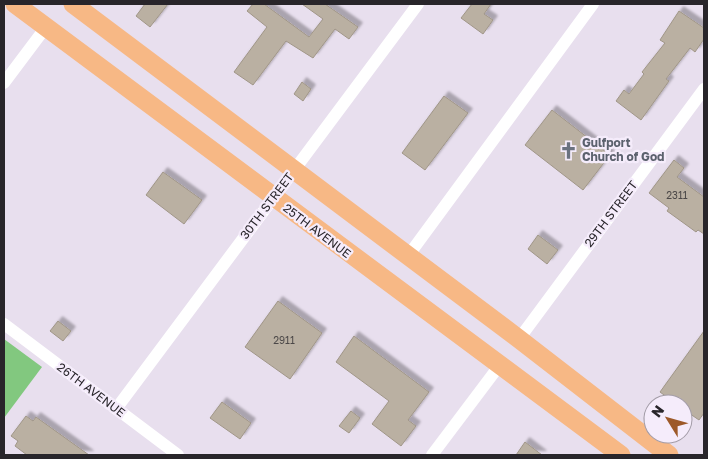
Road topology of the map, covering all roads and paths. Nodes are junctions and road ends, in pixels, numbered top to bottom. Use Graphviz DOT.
graph roads {
  1 [pos="15,4"];
  2 [pos="73,4"];
  3 [pos="418,4"];
  4 [pos="593,4"];
  5 [pos="46,27"];
  6 [pos="4,83"];
  7 [pos="704,89"];
  8 [pos="294,171"];
  9 [pos="273,198"];
  10 [pos="408,256"];
  11 [pos="4,324"];
  12 [pos="519,339"];
  13 [pos="499,366"];
  14 [pos="116,409"];
  15 [pos="178,455"];
  16 [pos="432,455"];
  17 [pos="621,455"];
  18 [pos="669,455"];
  1 -- 5 [label="main road, 25TH AVENUE"];
  2 -- 8 [label="main road"];
  3 -- 8 [label="street, 30TH STREET"];
  4 -- 10 [label="street"];
  5 -- 6 [label="street"];
  5 -- 9 [label="main road, 25TH AVENUE"];
  7 -- 12 [label="street, 29TH STREET"];
  8 -- 9 [label="street, 30TH STREET"];
  8 -- 10 [label="main road"];
  9 -- 13 [label="main road, 25TH AVENUE"];
  9 -- 14 [label="street, 30TH STREET"];
  10 -- 12 [label="main road"];
  11 -- 14 [label="street, 26TH AVENUE"];
  12 -- 18 [label="main road"];
  13 -- 16 [label="street"];
  13 -- 17 [label="main road, 25TH AVENUE"];
  14 -- 15 [label="street, 26TH AVENUE"];
}
